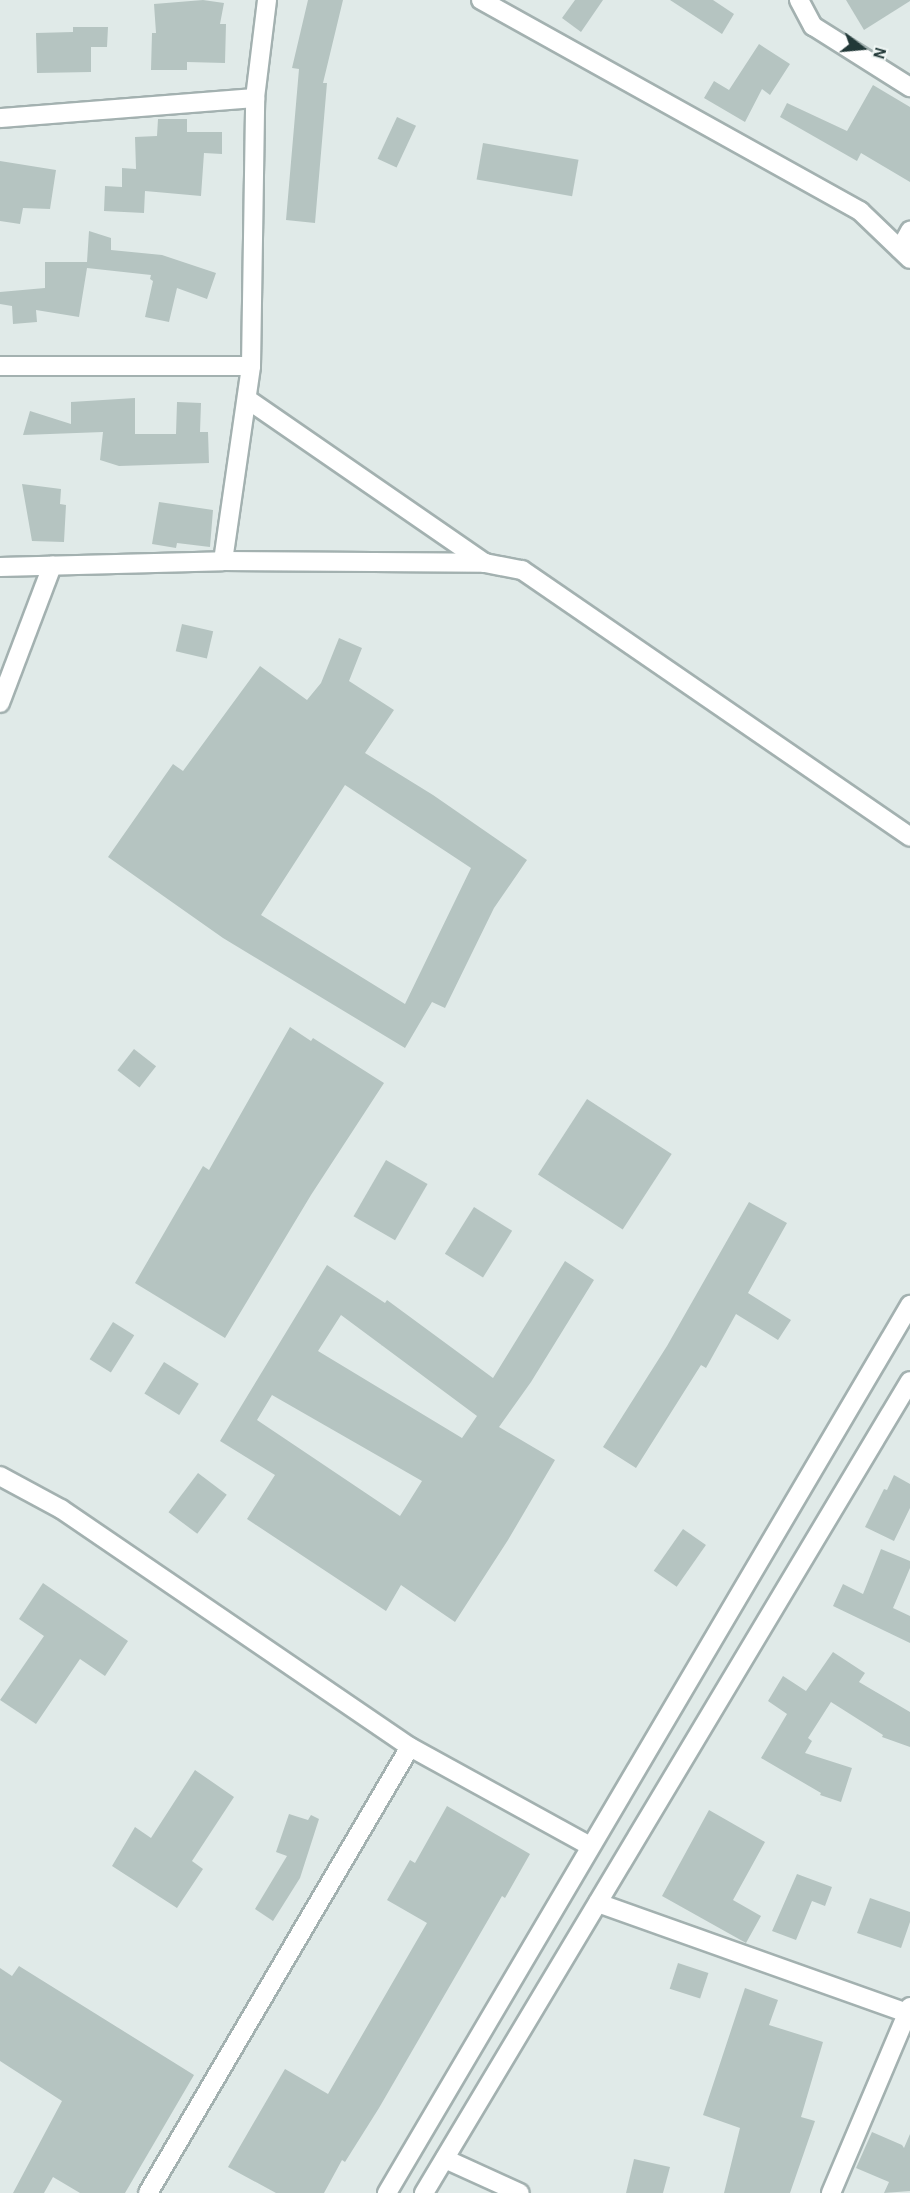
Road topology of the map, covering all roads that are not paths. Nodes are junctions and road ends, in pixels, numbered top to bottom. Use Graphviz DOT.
graph roads {
  1 [pos="267,0"];
  2 [pos="481,0"];
  3 [pos="799,0"];
  4 [pos="502,6"];
  5 [pos="910,87"];
  6 [pos="255,98"];
  7 [pos="0,118"];
  8 [pos="910,231"];
  9 [pos="905,254"];
  10 [pos="0,366"];
  11 [pos="251,366"];
  12 [pos="247,399"];
  13 [pos="223,561"];
  14 [pos="485,563"];
  15 [pos="52,566"];
  16 [pos="0,567"];
  17 [pos="0,702"];
  18 [pos="910,837"];
  19 [pos="910,1305"];
  20 [pos="910,1381"];
  21 [pos="0,1476"];
  22 [pos="410,1747"];
  23 [pos="590,1846"];
  24 [pos="598,1903"];
  25 [pos="909,2012"];
  26 [pos="445,2159"];
  27 [pos="148,2193"];
  28 [pos="387,2193"];
  29 [pos="424,2193"];
  30 [pos="520,2193"];
  31 [pos="831,2193"];
  1 -- 6 [label="street"];
  2 -- 4 [label="street"];
  3 -- 5 [label="street"];
  4 -- 9 [label="street"];
  6 -- 7 [label="street"];
  6 -- 11 [label="street"];
  8 -- 9 [label="street"];
  10 -- 11 [label="street"];
  11 -- 12 [label="street"];
  12 -- 13 [label="street"];
  12 -- 14 [label="street"];
  13 -- 14 [label="street"];
  13 -- 15 [label="street"];
  14 -- 18 [label="street"];
  15 -- 16 [label="street"];
  15 -- 17 [label="street"];
  19 -- 23 [label="street"];
  20 -- 24 [label="street"];
  21 -- 22 [label="street"];
  22 -- 23 [label="street"];
  22 -- 27 [label="street"];
  23 -- 28 [label="street"];
  24 -- 25 [label="street"];
  24 -- 26 [label="street"];
  25 -- 31 [label="street"];
  26 -- 29 [label="street"];
  26 -- 30 [label="street"];
}
